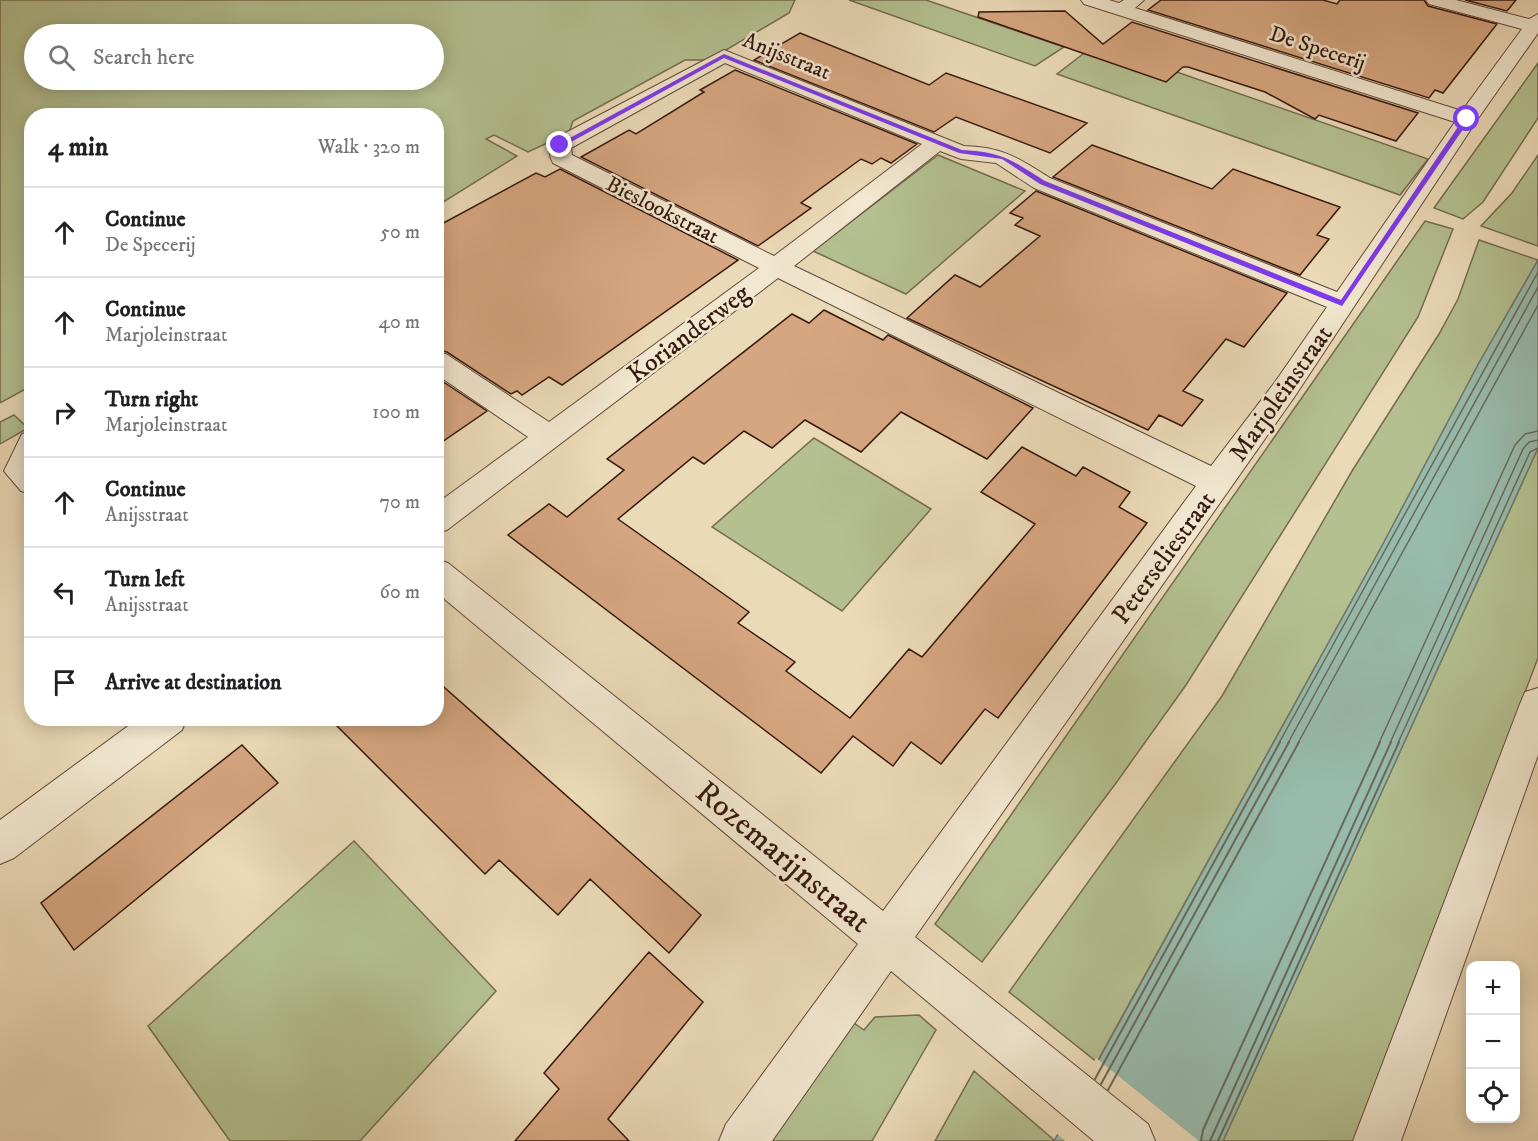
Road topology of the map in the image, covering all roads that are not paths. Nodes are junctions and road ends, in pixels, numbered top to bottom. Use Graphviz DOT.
graph roads {
  1 [pos="1090,0"];
  2 [pos="1435,0"];
  3 [pos="1128,5"];
  4 [pos="1536,23"];
  5 [pos="1467,119"];
  6 [pos="938,142"];
  7 [pos="560,145"];
  8 [pos="776,267"];
  9 [pos="1342,303"];
  10 [pos="444,366"];
  11 [pos="549,436"];
  12 [pos="24,459"];
  13 [pos="24,476"];
  14 [pos="1216,482"];
  15 [pos="444,515"];
  16 [pos="444,578"];
  17 [pos="1538,704"];
  18 [pos="159,726"];
  19 [pos="0,844"];
  20 [pos="887,943"];
  21 [pos="743,1141"];
  22 [pos="1131,1141"];
  23 [pos="1377,1141"];
  1 -- 3 [label="street, De Specerij"];
  2 -- 4 [label="street"];
  3 -- 5 [label="street, De Specerij"];
  4 -- 5 [label="street"];
  5 -- 9 [label="street, Marjoleinstraat"];
  6 -- 7 [label="street, Anijsstraat"];
  6 -- 8 [label="street, Korianderweg"];
  6 -- 9 [label="street, Marjoleinstraat"];
  7 -- 8 [label="street, Bieslookstraat"];
  8 -- 11 [label="street, Korianderweg"];
  8 -- 14 [label="street, Peterseliestraat"];
  9 -- 14 [label="street, Marjoleinstraat"];
  10 -- 11 [label="street"];
  11 -- 15 [label="street, Korianderweg"];
  12 -- 13 [label="street"];
  14 -- 20 [label="street, Peterseliestraat"];
  16 -- 20 [label="street, Rozemarijnstraat"];
  17 -- 23 [label="street"];
  18 -- 19 [label="street"];
  20 -- 21 [label="street, Peterseliestraat"];
  20 -- 22 [label="street, Rozemarijnstraat"];
}
